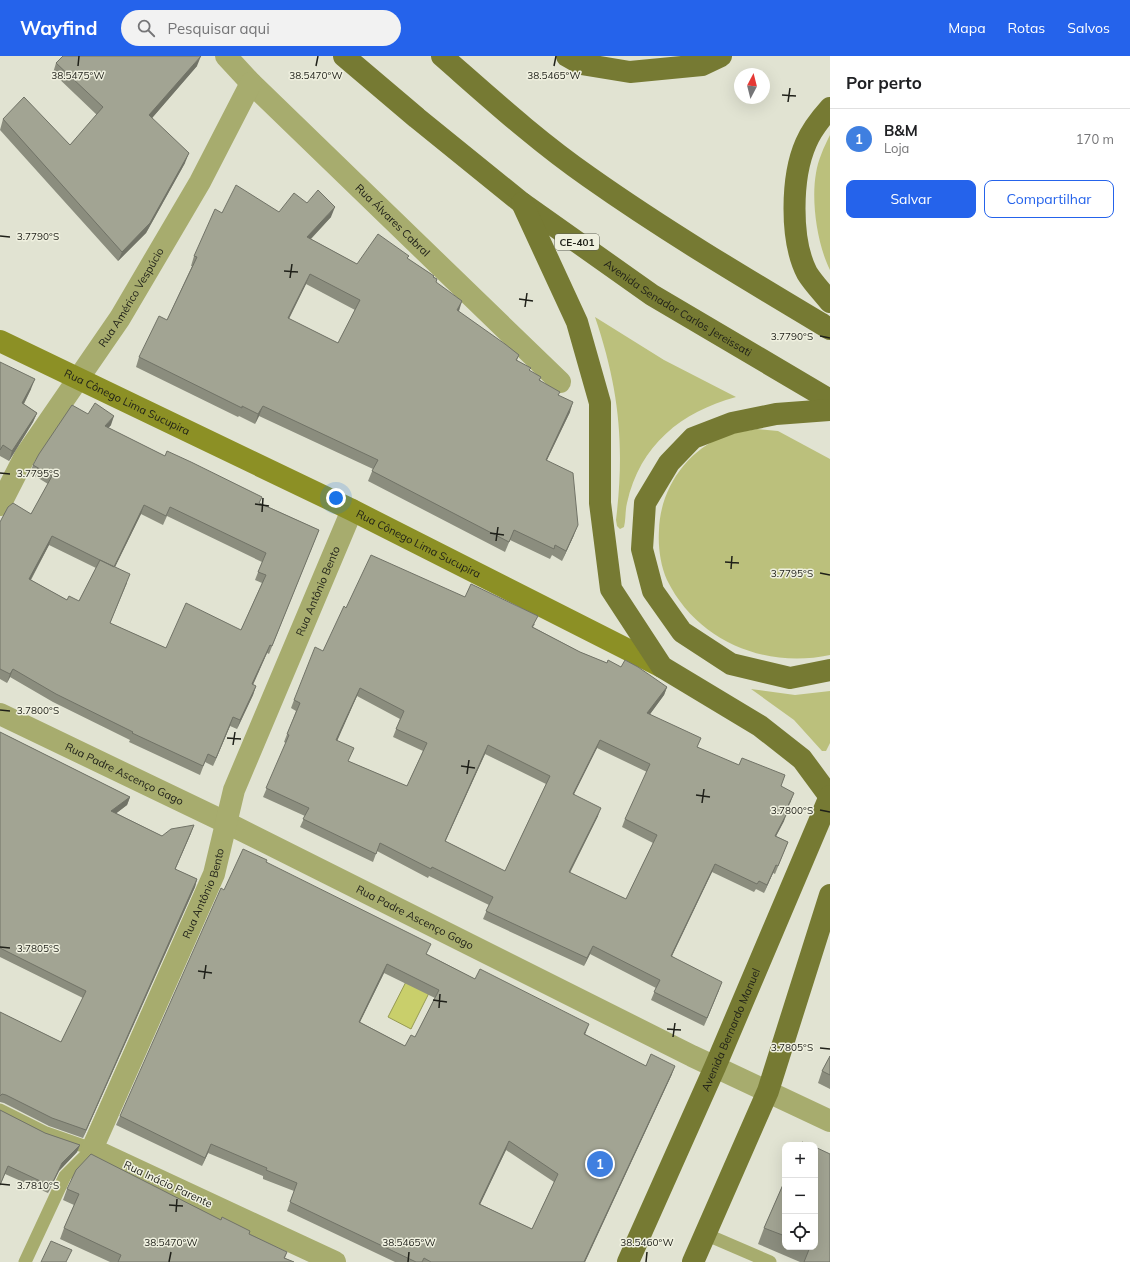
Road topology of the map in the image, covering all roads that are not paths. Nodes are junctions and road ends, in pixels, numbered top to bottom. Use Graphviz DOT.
graph roads {
  1 [pos="226,56"];
  2 [pos="344,56"];
  3 [pos="442,56"];
  4 [pos="567,56"];
  5 [pos="721,56"];
  6 [pos="251,83"];
  7 [pos="830,108"];
  8 [pos="522,203"];
  9 [pos="830,302"];
  10 [pos="830,329"];
  11 [pos="0,340"];
  12 [pos="80,379"];
  13 [pos="560,382"];
  14 [pos="830,400"];
  15 [pos="830,410"];
  16 [pos="0,505"];
  17 [pos="352,510"];
  18 [pos="662,667"];
  19 [pos="830,670"];
  20 [pos="0,714"];
  21 [pos="830,796"];
  22 [pos="225,822"];
  23 [pos="830,895"];
  24 [pos="825,919"];
  25 [pos="715,1067"];
  26 [pos="768,1091"];
  27 [pos="0,1110"];
  28 [pos="830,1121"];
  29 [pos="92,1149"];
  30 [pos="705,1234"];
  31 [pos="25,1262"];
  32 [pos="335,1262"];
  33 [pos="628,1262"];
  34 [pos="693,1262"];
  35 [pos="770,1262"];
  1 -- 6 [label="street, Rua Álvares Cabral"];
  2 -- 8 [label="main road, Avenida Senador Carlos Jereissati / CE-401"];
  3 -- 10 [label="main road"];
  4 -- 5 [label="main road"];
  6 -- 12 [label="street, Rua Américo Vespúcio"];
  6 -- 13 [label="street, Rua Álvares Cabral"];
  7 -- 9 [label="main road"];
  8 -- 14 [label="main road, Avenida Senador Carlos Jereissati / CE-401"];
  8 -- 18 [label="main road"];
  11 -- 12 [label="street, Rua Cônego Lima Sucupira"];
  12 -- 16 [label="street, Rua Américo Vespúcio"];
  12 -- 17 [label="street, Rua Cônego Lima Sucupira"];
  15 -- 19 [label="main road"];
  17 -- 18 [label="street, Rua Cônego Lima Sucupira"];
  17 -- 22 [label="street, Rua Antônio Bento"];
  18 -- 21 [label="main road"];
  20 -- 22 [label="street, Rua Padre Ascenço Gago"];
  21 -- 25 [label="main road, Avenida Bernardo Manuel"];
  22 -- 25 [label="street, Rua Padre Ascenço Gago"];
  22 -- 29 [label="street, Rua Antônio Bento"];
  23 -- 24 [label="main road"];
  24 -- 26 [label="main road"];
  25 -- 26 [label="street, Rua Padre Ascenço Gago"];
  25 -- 33 [label="main road, Avenida Bernardo Manuel"];
  26 -- 28 [label="street, Rua Padre Ascenço Gago"];
  26 -- 30 [label="main road"];
  27 -- 29 [label="lane, Rua Inácio Parente"];
  29 -- 31 [label="lane, Rua Antônio Bento"];
  29 -- 32 [label="street, Rua Inácio Parente"];
  30 -- 34 [label="main road"];
  30 -- 35 [label="lane"];
}
